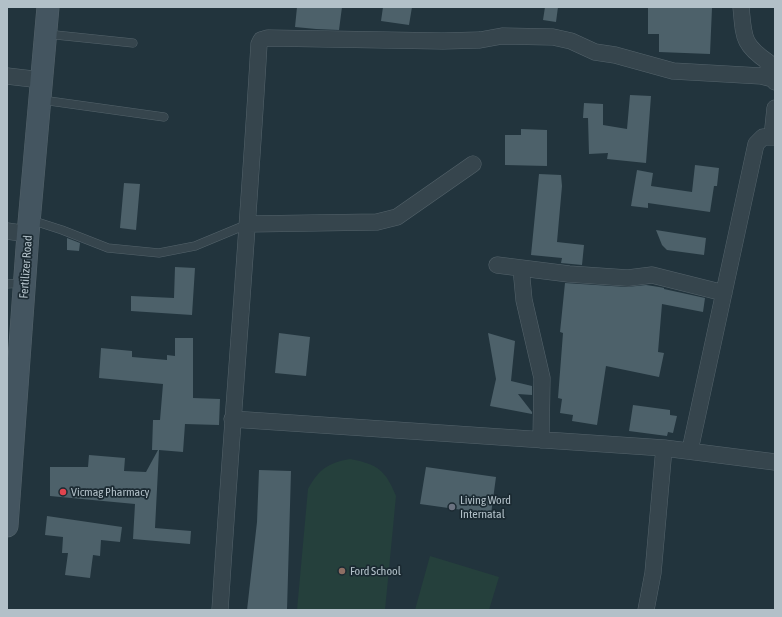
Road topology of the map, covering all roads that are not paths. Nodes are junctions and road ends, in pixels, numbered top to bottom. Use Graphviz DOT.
graph roads {
  1 [pos="48,7"];
  2 [pos="741,7"];
  3 [pos="46,34"];
  4 [pos="133,43"];
  5 [pos="7,76"];
  6 [pos="772,80"];
  7 [pos="40,90"];
  8 [pos="775,108"];
  9 [pos="164,117"];
  10 [pos="774,137"];
  11 [pos="473,164"];
  12 [pos="248,224"];
  13 [pos="29,227"];
  14 [pos="7,231"];
  15 [pos="497,265"];
  16 [pos="521,268"];
  17 [pos="16,284"];
  18 [pos="724,293"];
  19 [pos="12,400"];
  20 [pos="232,419"];
  21 [pos="541,440"];
  22 [pos="664,448"];
  23 [pos="690,450"];
  24 [pos="775,462"];
  25 [pos="7,526"];
  26 [pos="220,610"];
  27 [pos="646,610"];
  1 -- 3 [label="street, Fertilizer Road"];
  2 -- 6 [label="street"];
  3 -- 4 [label="lane"];
  3 -- 7 [label="street, Fertilizer Road"];
  5 -- 7 [label="street"];
  6 -- 12 [label="street"];
  7 -- 9 [label="lane"];
  7 -- 13 [label="street, Fertilizer Road"];
  8 -- 10 [label="street"];
  10 -- 18 [label="street"];
  11 -- 12 [label="street"];
  12 -- 13 [label="lane"];
  12 -- 20 [label="street"];
  13 -- 14 [label="street"];
  13 -- 17 [label="street, Fertilizer Road"];
  15 -- 16 [label="street"];
  16 -- 18 [label="street"];
  16 -- 21 [label="street"];
  17 -- 19 [label="street, Fertilizer Road"];
  18 -- 23 [label="street"];
  19 -- 25 [label="street, Fertilizer Road"];
  20 -- 21 [label="street"];
  20 -- 26 [label="street"];
  21 -- 22 [label="street"];
  22 -- 23 [label="street"];
  22 -- 27 [label="street"];
  23 -- 24 [label="street"];
}
